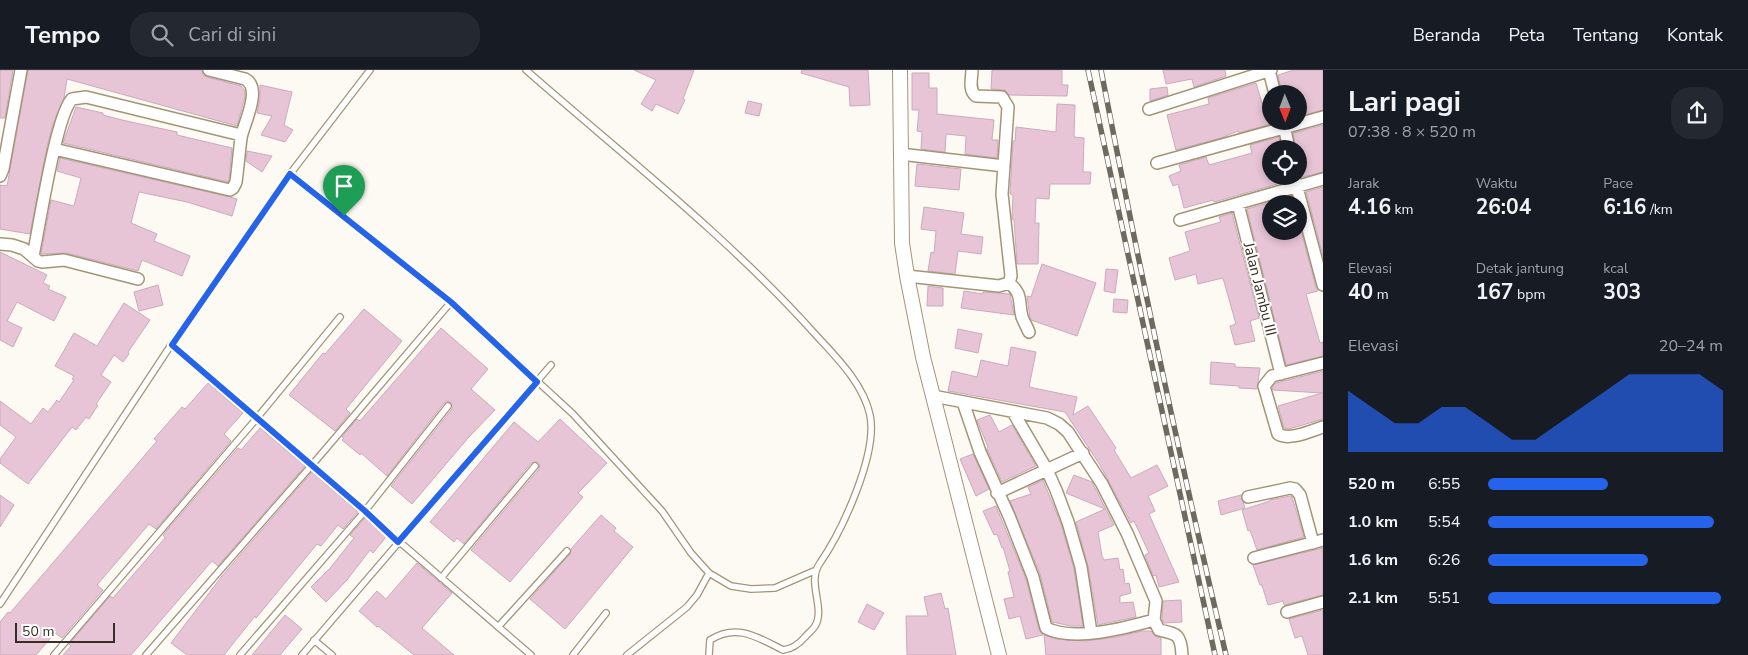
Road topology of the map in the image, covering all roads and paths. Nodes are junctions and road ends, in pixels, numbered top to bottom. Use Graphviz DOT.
graph roads {
  1 [pos="21,70"];
  2 [pos="209,70"];
  3 [pos="370,70"];
  4 [pos="526,70"];
  5 [pos="900,70"];
  6 [pos="972,70"];
  7 [pos="1270,70"];
  8 [pos="250,76"];
  9 [pos="1273,85"];
  10 [pos="1149,109"];
  11 [pos="1323,117"];
  12 [pos="1308,120"];
  13 [pos="1264,130"];
  14 [pos="241,136"];
  15 [pos="54,149"];
  16 [pos="900,154"];
  17 [pos="1157,163"];
  18 [pos="1004,166"];
  19 [pos="290,174"];
  20 [pos="0,176"];
  21 [pos="1323,179"];
  22 [pos="1307,181"];
  23 [pos="1287,185"];
  24 [pos="1296,185"];
  25 [pos="1238,204"];
  26 [pos="1180,220"];
  27 [pos="1323,241"];
  28 [pos="0,244"];
  29 [pos="1311,244"];
  30 [pos="33,256"];
  31 [pos="907,276"];
  32 [pos="138,279"];
  33 [pos="1009,283"];
  34 [pos="1323,285"];
  35 [pos="451,302"];
  36 [pos="340,316"];
  37 [pos="1029,332"];
  38 [pos="172,345"];
  39 [pos="1323,363"];
  40 [pos="551,365"];
  41 [pos="1281,374"];
  42 [pos="537,382"];
  43 [pos="933,396"];
  44 [pos="963,402"];
  45 [pos="448,406"];
  46 [pos="1013,412"];
  47 [pos="257,418"];
  48 [pos="1323,427"];
  49 [pos="1083,453"];
  50 [pos="312,465"];
  51 [pos="535,466"];
  52 [pos="1047,470"];
  53 [pos="997,492"];
  54 [pos="1248,497"];
  55 [pos="365,511"];
  56 [pos="398,542"];
  57 [pos="1318,542"];
  58 [pos="567,551"];
  59 [pos="1254,558"];
  60 [pos="814,571"];
  61 [pos="709,573"];
  62 [pos="441,578"];
  63 [pos="1323,602"];
  64 [pos="0,604"];
  65 [pos="606,612"];
  66 [pos="1287,612"];
  67 [pos="1154,620"];
  68 [pos="498,627"];
  69 [pos="1092,632"];
  70 [pos="314,640"];
  71 [pos="54,655"];
  72 [pos="146,655"];
  73 [pos="240,655"];
  74 [pos="302,655"];
  75 [pos="332,655"];
  76 [pos="531,655"];
  77 [pos="573,655"];
  78 [pos="627,655"];
  79 [pos="709,655"];
  80 [pos="1000,655"];
  81 [pos="1182,655"];
  1 -- 20 [label="street"];
  2 -- 8 [label="street"];
  3 -- 19 [label="lane"];
  4 -- 60 [label="lane"];
  5 -- 16 [label="street"];
  6 -- 18 [label="street"];
  7 -- 9 [label="street"];
  7 -- 10 [label="street"];
  8 -- 14 [label="street"];
  11 -- 12 [label="street"];
  13 -- 17 [label="street"];
  14 -- 15 [label="street"];
  14 -- 15 [label="street"];
  15 -- 30 [label="street"];
  16 -- 18 [label="street"];
  16 -- 31 [label="street"];
  18 -- 33 [label="street"];
  19 -- 35 [label="lane"];
  19 -- 38 [label="lane"];
  21 -- 22 [label="street"];
  23 -- 25 [label="street"];
  24 -- 29 [label="street"];
  25 -- 26 [label="street"];
  25 -- 41 [label="street, Jalan Jambu III"];
  27 -- 29 [label="street"];
  28 -- 30 [label="street"];
  29 -- 34 [label="street"];
  30 -- 32 [label="street"];
  31 -- 33 [label="street"];
  31 -- 43 [label="street"];
  33 -- 37 [label="street"];
  35 -- 42 [label="lane"];
  35 -- 50 [label="lane"];
  36 -- 47 [label="lane"];
  38 -- 47 [label="lane"];
  38 -- 64 [label="lane"];
  39 -- 41 [label="street"];
  40 -- 42 [label="lane"];
  41 -- 48 [label="street"];
  42 -- 56 [label="lane"];
  42 -- 61 [label="lane"];
  43 -- 44 [label="street"];
  43 -- 80 [label="street"];
  44 -- 46 [label="street"];
  44 -- 53 [label="street"];
  45 -- 55 [label="lane"];
  46 -- 49 [label="street"];
  46 -- 52 [label="street"];
  47 -- 50 [label="lane"];
  47 -- 71 [label="lane"];
  49 -- 52 [label="street"];
  49 -- 67 [label="street"];
  50 -- 55 [label="lane"];
  50 -- 72 [label="lane"];
  51 -- 62 [label="lane"];
  52 -- 53 [label="street"];
  52 -- 69 [label="street"];
  53 -- 69 [label="street"];
  54 -- 57 [label="street"];
  55 -- 56 [label="lane"];
  55 -- 73 [label="lane"];
  56 -- 62 [label="lane"];
  56 -- 70 [label="lane"];
  57 -- 59 [label="street"];
  58 -- 68 [label="lane"];
  60 -- 61 [label="lane"];
  60 -- 79 [label="lane"];
  61 -- 78 [label="lane"];
  62 -- 68 [label="lane"];
  63 -- 66 [label="street"];
  65 -- 77 [label="lane"];
  67 -- 69 [label="street"];
  67 -- 81 [label="street"];
  68 -- 76 [label="lane"];
  70 -- 74 [label="lane"];
  70 -- 75 [label="lane"];
}
